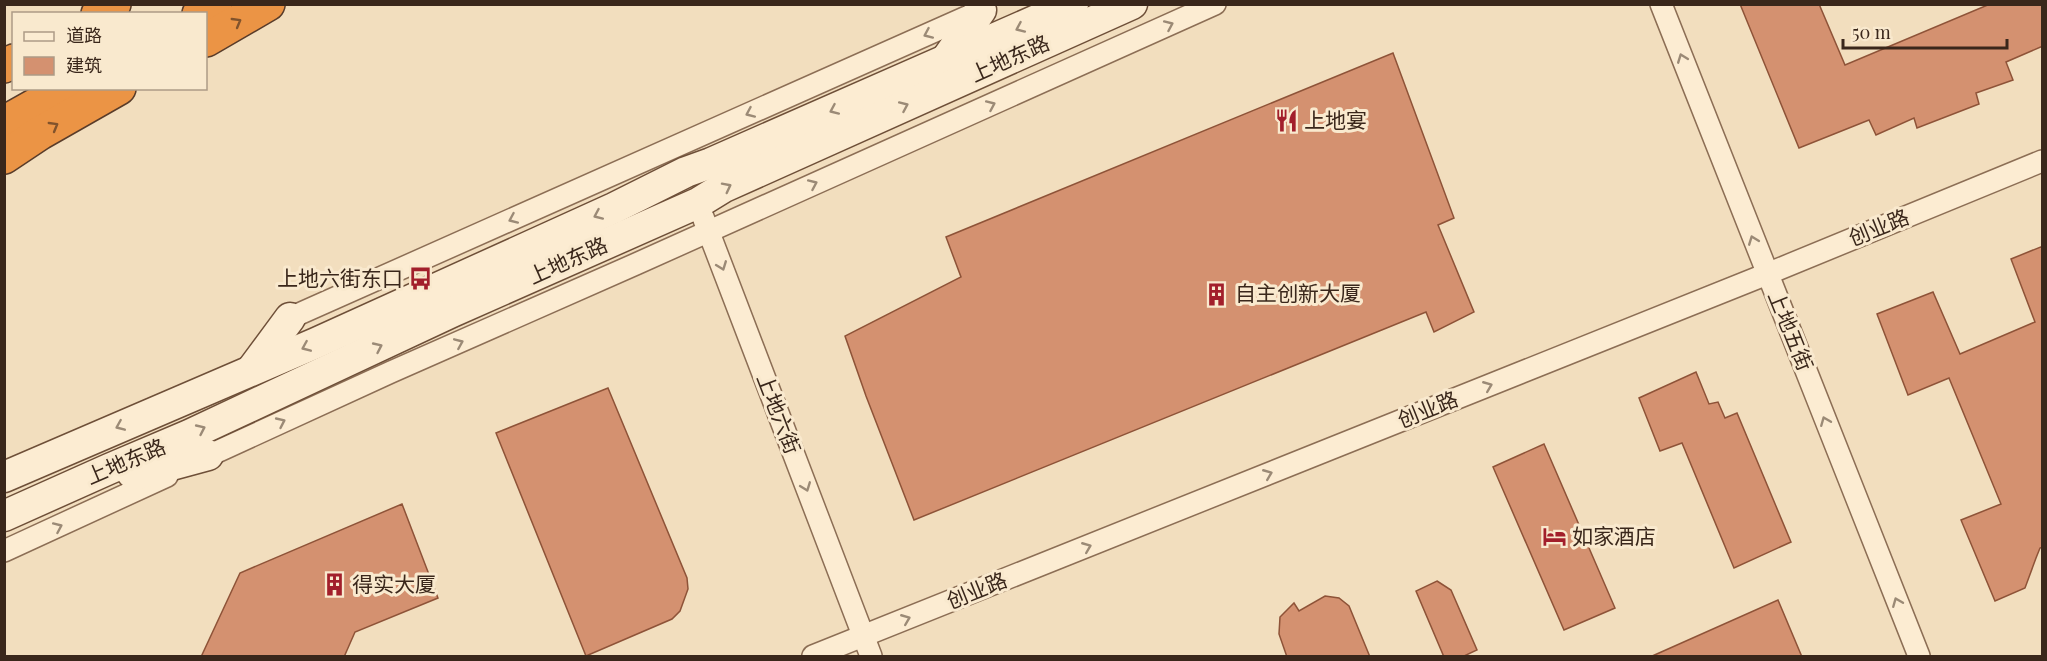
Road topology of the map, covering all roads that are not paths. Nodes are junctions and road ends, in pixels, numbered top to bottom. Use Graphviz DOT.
graph roads {
  1 [pos="114,4"];
  2 [pos="215,4"];
  3 [pos="268,4"];
  4 [pos="1073,4"];
  5 [pos="1132,4"];
  6 [pos="1215,4"];
  7 [pos="1661,4"];
  8 [pos="987,7"];
  9 [pos="101,12"];
  10 [pos="202,12"];
  11 [pos="207,39"];
  12 [pos="945,61"];
  13 [pos="62,90"];
  14 [pos="115,90"];
  15 [pos="4,123"];
  16 [pos="4,157"];
  17 [pos="2043,161"];
  18 [pos="624,170"];
  19 [pos="686,172"];
  20 [pos="637,197"];
  21 [pos="698,203"];
  22 [pos="651,225"];
  23 [pos="709,231"];
  24 [pos="664,252"];
  25 [pos="1767,274"];
  26 [pos="290,318"];
  27 [pos="251,370"];
  28 [pos="208,455"];
  29 [pos="109,469"];
  30 [pos="4,477"];
  31 [pos="4,516"];
  32 [pos="4,551"];
  33 [pos="863,637"];
  34 [pos="813,657"];
  35 [pos="871,657"];
  36 [pos="1919,657"];
  1 -- 9 [label="highway"];
  2 -- 10 [label="highway"];
  11 -- 3 [label="highway, one-way"];
  4 -- 12 [label="main road, 上地东路, one-way"];
  21 -- 5 [label="main road, 上地东路, one-way"];
  23 -- 6 [label="street, one-way"];
  25 -- 7 [label="street, 上地五街, one-way"];
  8 -- 12 [label="main road"];
  8 -- 18 [label="street, one-way"];
  12 -- 19 [label="main road, 上地东路, one-way"];
  13 -- 15 [label="highway"];
  16 -- 14 [label="highway, one-way"];
  17 -- 25 [label="street, 创业路"];
  18 -- 20 [label="street"];
  18 -- 26 [label="street, one-way"];
  19 -- 20 [label="main road, 上地东路"];
  19 -- 21 [label="street, 上地六街"];
  20 -- 22 [label="street"];
  20 -- 27 [label="main road, 上地东路, one-way"];
  21 -- 22 [label="main road, 上地东路"];
  21 -- 23 [label="street, 上地六街"];
  22 -- 24 [label="street"];
  29 -- 22 [label="main road, 上地东路, one-way"];
  23 -- 24 [label="street"];
  23 -- 33 [label="street, 上地六街, one-way"];
  28 -- 24 [label="street, one-way"];
  33 -- 25 [label="street, 创业路, one-way"];
  36 -- 25 [label="street, 上地五街, one-way"];
  26 -- 27 [label="main road"];
  27 -- 30 [label="main road, 上地东路, one-way"];
  28 -- 29 [label="main road"];
  32 -- 28 [label="street, one-way"];
  29 -- 31 [label="main road, 上地东路"];
  33 -- 34 [label="street, 创业路"];
  33 -- 35 [label="street, 上地六街"];
}
